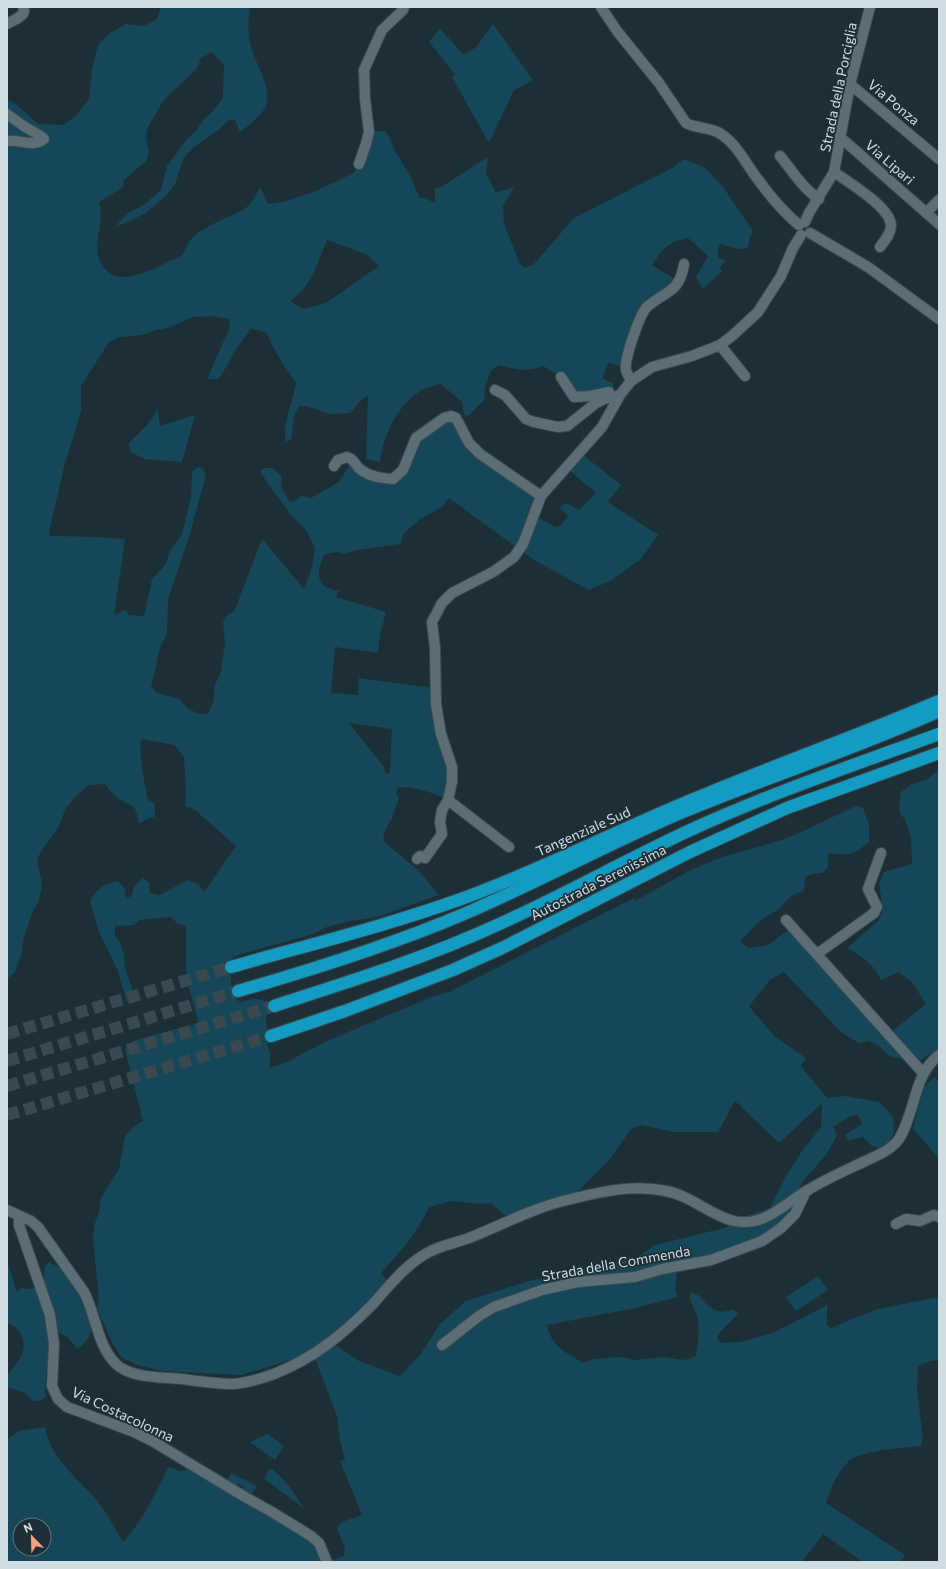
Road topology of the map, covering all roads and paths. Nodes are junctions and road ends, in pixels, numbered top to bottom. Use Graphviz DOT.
graph roads {
  1 [pos="23,7"];
  2 [pos="404,7"];
  3 [pos="601,7"];
  4 [pos="870,7"];
  5 [pos="7,24"];
  6 [pos="850,84"];
  7 [pos="7,114"];
  8 [pos="840,137"];
  9 [pos="7,140"];
  10 [pos="780,156"];
  11 [pos="939,158"];
  12 [pos="359,164"];
  13 [pos="834,172"];
  14 [pos="819,199"];
  15 [pos="939,200"];
  16 [pos="923,210"];
  17 [pos="939,224"];
  18 [pos="804,228"];
  19 [pos="880,247"];
  20 [pos="684,264"];
  21 [pos="939,319"];
  22 [pos="720,345"];
  23 [pos="745,376"];
  24 [pos="561,377"];
  25 [pos="631,381"];
  26 [pos="495,390"];
  27 [pos="620,395"];
  28 [pos="334,466"];
  29 [pos="541,496"];
  30 [pos="939,701"];
  31 [pos="939,711"];
  32 [pos="939,734"];
  33 [pos="939,753"];
  34 [pos="448,800"];
  35 [pos="509,847"];
  36 [pos="881,853"];
  37 [pos="417,859"];
  38 [pos="786,920"];
  39 [pos="817,954"];
  40 [pos="231,967"];
  41 [pos="238,991"];
  42 [pos="274,1006"];
  43 [pos="271,1036"];
  44 [pos="939,1055"];
  45 [pos="923,1073"];
  46 [pos="806,1191"];
  47 [pos="7,1210"];
  48 [pos="19,1216"];
  49 [pos="939,1217"];
  50 [pos="896,1224"];
  51 [pos="442,1345"];
  52 [pos="327,1562"];
  1 -- 5 [label="street"];
  2 -- 12 [label="street"];
  3 -- 18 [label="street"];
  4 -- 6 [label="street, Strada della Porciglia"];
  6 -- 8 [label="street, Strada della Porciglia"];
  6 -- 11 [label="street, Via Ponza"];
  7 -- 9 [label="street"];
  8 -- 13 [label="street, Strada della Porciglia"];
  8 -- 16 [label="street, Via Lipari"];
  10 -- 14 [label="street"];
  13 -- 14 [label="street, Strada della Porciglia"];
  13 -- 19 [label="street, Strada della Porciglia"];
  14 -- 18 [label="street, Strada della Porciglia"];
  15 -- 16 [label="street"];
  16 -- 17 [label="street, Via Lipari"];
  18 -- 21 [label="street"];
  18 -- 22 [label="street, Strada della Porciglia"];
  20 -- 25 [label="street"];
  22 -- 23 [label="street"];
  22 -- 25 [label="street, Strada della Porciglia"];
  24 -- 27 [label="street"];
  25 -- 27 [label="street, Strada della Porciglia"];
  26 -- 27 [label="street"];
  27 -- 29 [label="street, Strada della Porciglia"];
  28 -- 29 [label="street"];
  29 -- 34 [label="street, Strada della Porciglia"];
  30 -- 40 [label="highway, Tangenziale Sud"];
  31 -- 41 [label="highway, Tangenziale Sud"];
  32 -- 42 [label="highway, Autostrada Serenissima"];
  33 -- 43 [label="highway, Autostrada Serenissima"];
  34 -- 35 [label="street"];
  34 -- 37 [label="street, Strada della Porciglia"];
  36 -- 39 [label="street"];
  38 -- 39 [label="street"];
  39 -- 45 [label="street"];
  44 -- 45 [label="street"];
  45 -- 46 [label="street"];
  46 -- 48 [label="street"];
  46 -- 51 [label="street, Strada della Commenda"];
  47 -- 48 [label="street"];
  48 -- 52 [label="street, Via Costacolonna"];
  49 -- 50 [label="street"];
}
